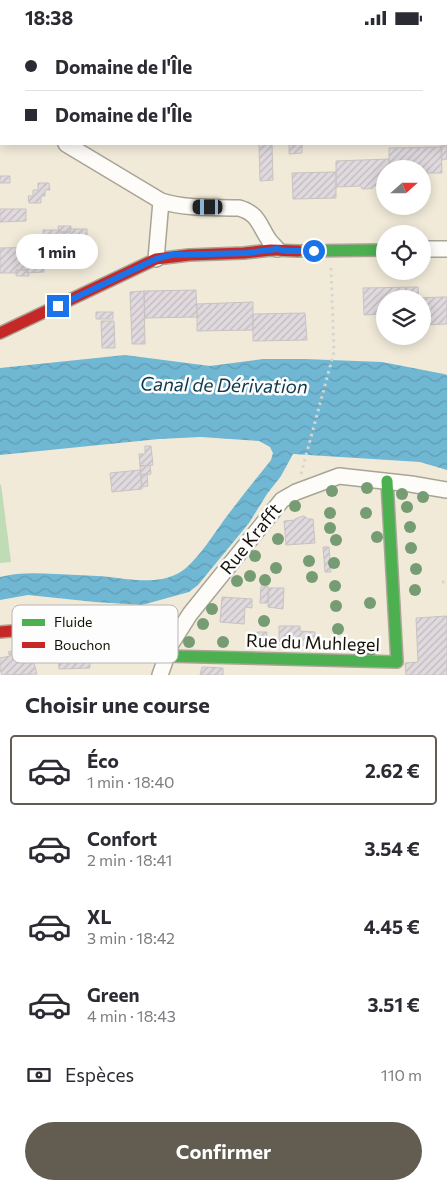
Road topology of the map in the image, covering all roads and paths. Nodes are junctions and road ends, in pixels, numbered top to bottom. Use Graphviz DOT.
graph roads {
  1 [pos="68,145"];
  2 [pos="161,201"];
  3 [pos="277,249"];
  4 [pos="431,249"];
  5 [pos="447,249"];
  6 [pos="376,250"];
  7 [pos="331,251"];
  8 [pos="156,259"];
  9 [pos="0,333"];
  10 [pos="300,481"];
  11 [pos="387,481"];
  12 [pos="447,490"];
  13 [pos="442,582"];
  14 [pos="447,582"];
  15 [pos="178,635"];
  16 [pos="178,650"];
  17 [pos="164,663"];
  18 [pos="160,675"];
  1 -- 2 [label="street"];
  2 -- 3 [label="street"];
  2 -- 8 [label="street"];
  3 -- 7 [label="street"];
  3 -- 8 [label="street"];
  4 -- 5 [label="street"];
  6 -- 7 [label="street"];
  7 -- 10 [label="path"];
  8 -- 9 [label="street"];
  11 -- 12 [label="street, Rue Krafft"];
  11 -- 15 [label="street, Rue Krafft"];
  11 -- 16 [label="street, Rue du Muhlegel"];
  13 -- 14 [label="path"];
  17 -- 18 [label="street, Rue Krafft"];
}
